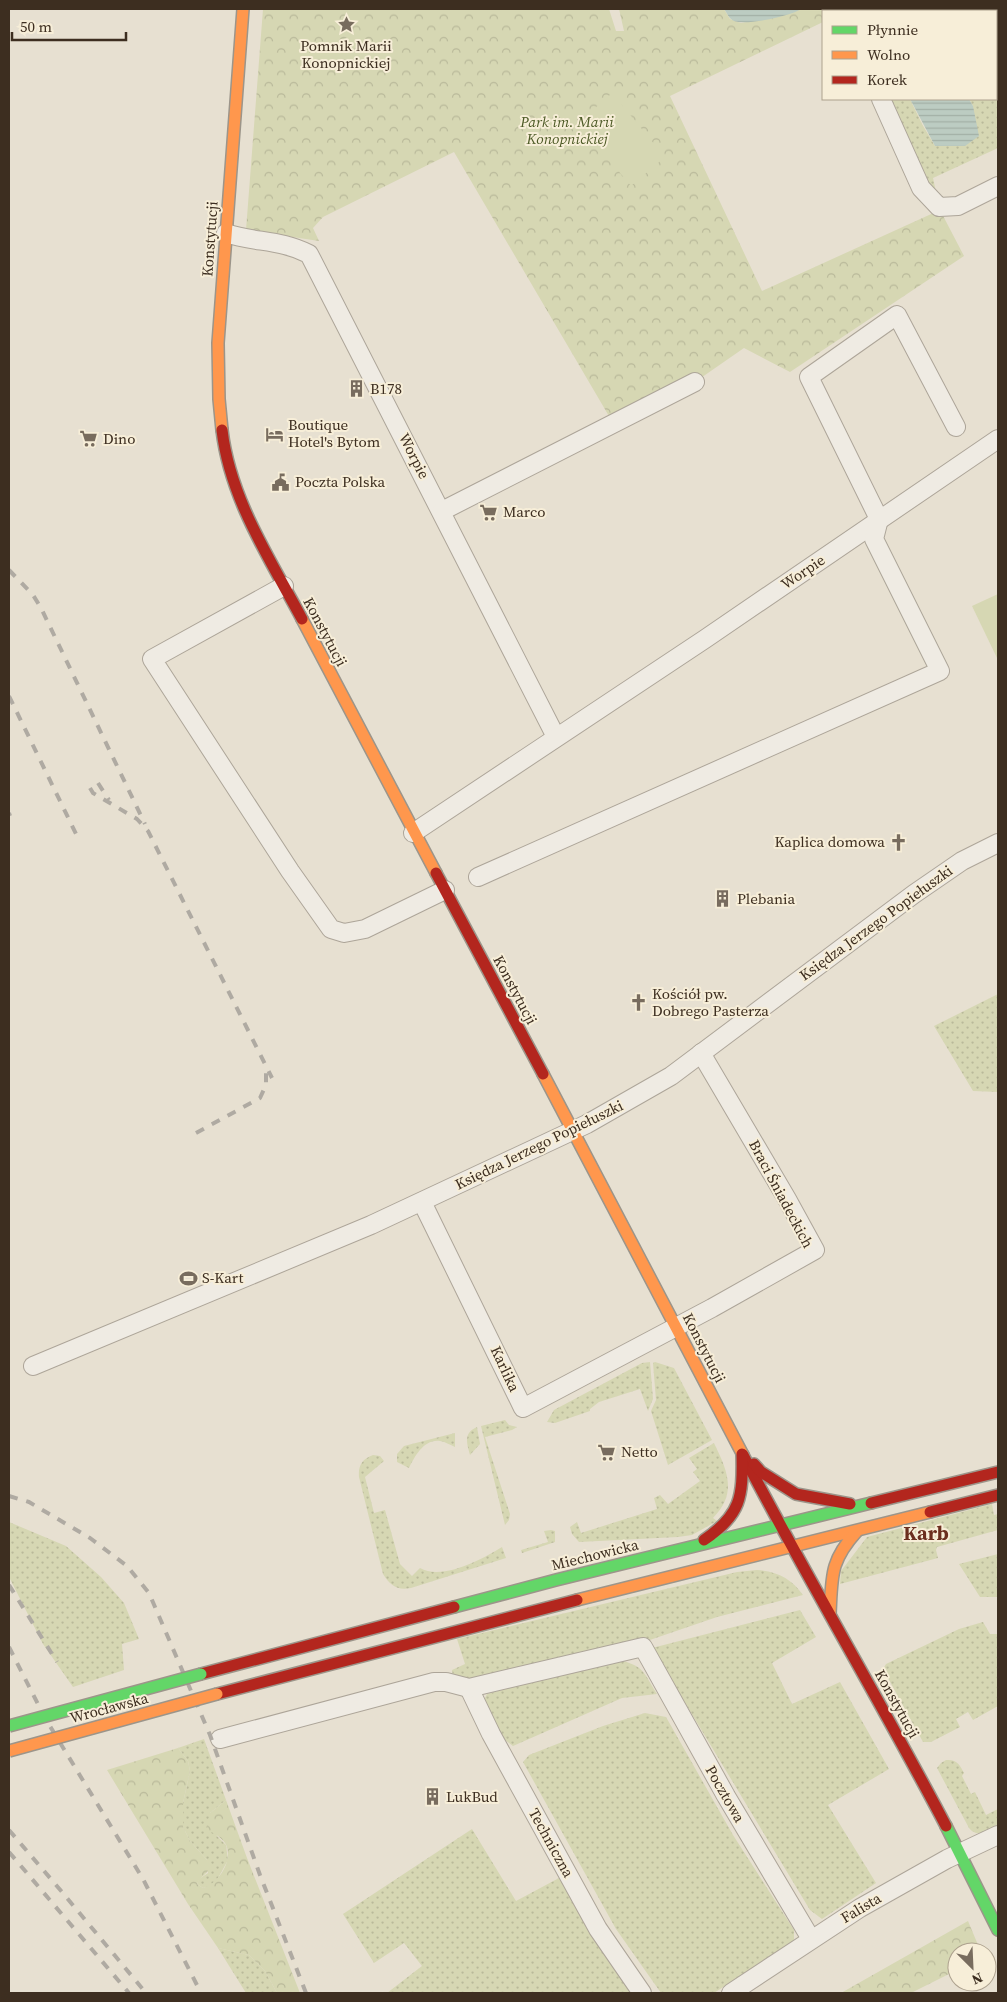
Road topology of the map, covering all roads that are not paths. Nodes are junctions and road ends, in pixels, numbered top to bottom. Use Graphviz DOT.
graph roads {
  1 [pos="243,9"];
  2 [pos="881,100"];
  3 [pos="998,186"];
  4 [pos="226,233"];
  5 [pos="695,382"];
  6 [pos="956,427"];
  7 [pos="998,439"];
  8 [pos="442,511"];
  9 [pos="879,519"];
  10 [pos="284,586"];
  11 [pos="556,737"];
  12 [pos="414,833"];
  13 [pos="998,843"];
  14 [pos="478,877"];
  15 [pos="445,890"];
  16 [pos="702,1053"];
  17 [pos="572,1132"];
  18 [pos="422,1202"];
  19 [pos="676,1326"];
  20 [pos="34,1366"];
  21 [pos="742,1451"];
  22 [pos="998,1472"];
  23 [pos="998,1495"];
  24 [pos="858,1505"];
  25 [pos="780,1524"];
  26 [pos="857,1531"];
  27 [pos="690,1547"];
  28 [pos="791,1547"];
  29 [pos="830,1614"];
  30 [pos="202,1674"];
  31 [pos="469,1688"];
  32 [pos="9,1726"];
  33 [pos="220,1739"];
  34 [pos="9,1751"];
  35 [pos="998,1835"];
  36 [pos="961,1854"];
  37 [pos="998,1930"];
  38 [pos="811,1940"];
  39 [pos="642,1993"];
  40 [pos="731,1993"];
  1 -- 4 [label="street, Konstytucji"];
  2 -- 3 [label="street"];
  4 -- 8 [label="street, Worpie"];
  4 -- 10 [label="street, Konstytucji"];
  5 -- 8 [label="street"];
  6 -- 9 [label="street"];
  7 -- 9 [label="street, Worpie"];
  8 -- 11 [label="street, Worpie"];
  9 -- 11 [label="street, Worpie"];
  9 -- 14 [label="street"];
  10 -- 12 [label="street, Konstytucji"];
  10 -- 15 [label="street"];
  11 -- 12 [label="street, Worpie"];
  12 -- 15 [label="street, Konstytucji"];
  13 -- 16 [label="street, Księdza Jerzego Popiełuszki"];
  15 -- 17 [label="street, Konstytucji"];
  16 -- 17 [label="street, Księdza Jerzego Popiełuszki"];
  16 -- 19 [label="street, Braci Śniadeckich"];
  17 -- 18 [label="street, Księdza Jerzego Popiełuszki"];
  17 -- 19 [label="street, Konstytucji"];
  18 -- 19 [label="street, Karlika"];
  18 -- 20 [label="street, Księdza Jerzego Popiełuszki"];
  19 -- 21 [label="street, Konstytucji"];
  21 -- 24 [label="street"];
  21 -- 25 [label="street, Konstytucji"];
  21 -- 27 [label="street"];
  22 -- 24 [label="street, Miechowicka"];
  23 -- 26 [label="street"];
  24 -- 25 [label="street, Miechowicka"];
  25 -- 27 [label="street, Miechowicka"];
  25 -- 28 [label="street, Konstytucji"];
  26 -- 28 [label="street"];
  26 -- 29 [label="street"];
  27 -- 30 [label="street, Miechowicka"];
  28 -- 29 [label="street, Konstytucji"];
  28 -- 34 [label="street, Wrocławska, bridge"];
  29 -- 36 [label="street, Konstytucji"];
  30 -- 32 [label="street, Wrocławska, bridge"];
  31 -- 33 [label="street"];
  31 -- 38 [label="street, Pocztowa"];
  31 -- 39 [label="street, Techniczna"];
  35 -- 36 [label="street, Falista"];
  36 -- 37 [label="street, Konstytucji"];
  36 -- 38 [label="street, Falista"];
  38 -- 40 [label="street, Falista"];
}
